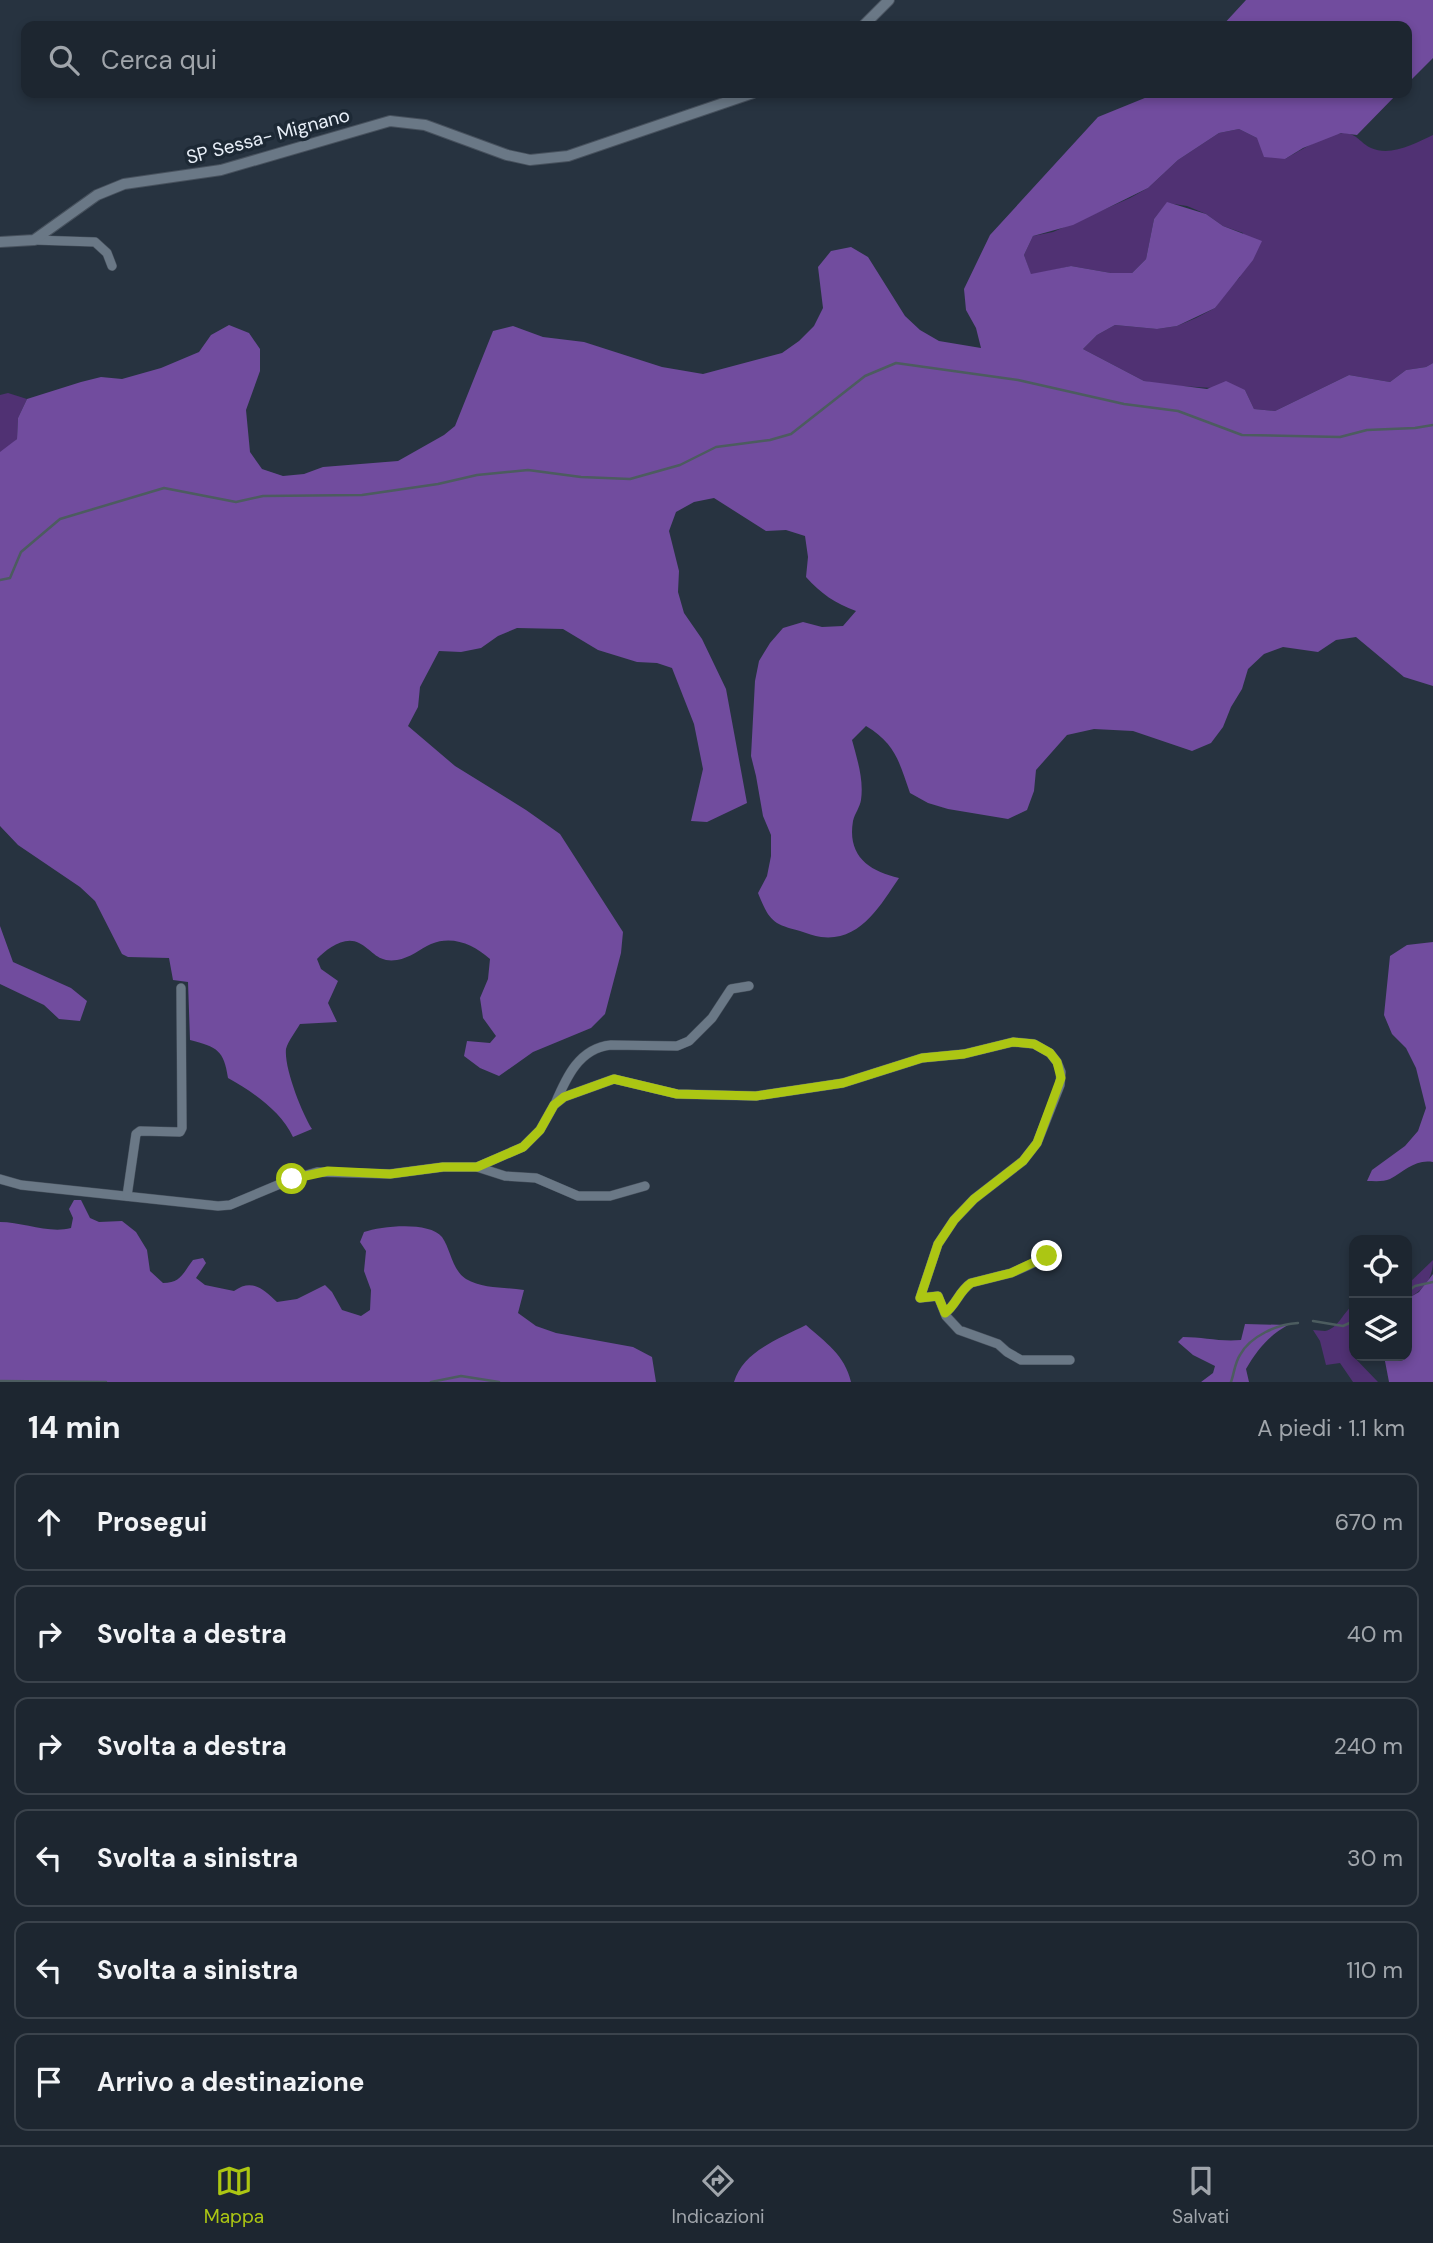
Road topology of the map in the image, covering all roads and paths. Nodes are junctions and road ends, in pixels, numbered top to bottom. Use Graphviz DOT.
graph roads {
  1 [pos="889,0"];
  2 [pos="868,21"];
  3 [pos="739,98"];
  4 [pos="34,240"];
  5 [pos="0,242"];
  6 [pos="112,266"];
  7 [pos="749,986"];
  8 [pos="181,988"];
  9 [pos="554,1105"];
  10 [pos="477,1167"];
  11 [pos="0,1180"];
  12 [pos="645,1186"];
  13 [pos="127,1196"];
  14 [pos="1047,1256"];
  15 [pos="945,1313"];
  16 [pos="1070,1360"];
  1 -- 2 [label="street"];
  3 -- 4 [label="street, SP Sessa- Mignano"];
  4 -- 5 [label="street"];
  4 -- 6 [label="street"];
  7 -- 9 [label="street"];
  8 -- 13 [label="street"];
  9 -- 10 [label="street"];
  9 -- 15 [label="street"];
  10 -- 12 [label="street"];
  10 -- 13 [label="street"];
  11 -- 13 [label="street"];
  14 -- 15 [label="street"];
  15 -- 16 [label="street"];
}
